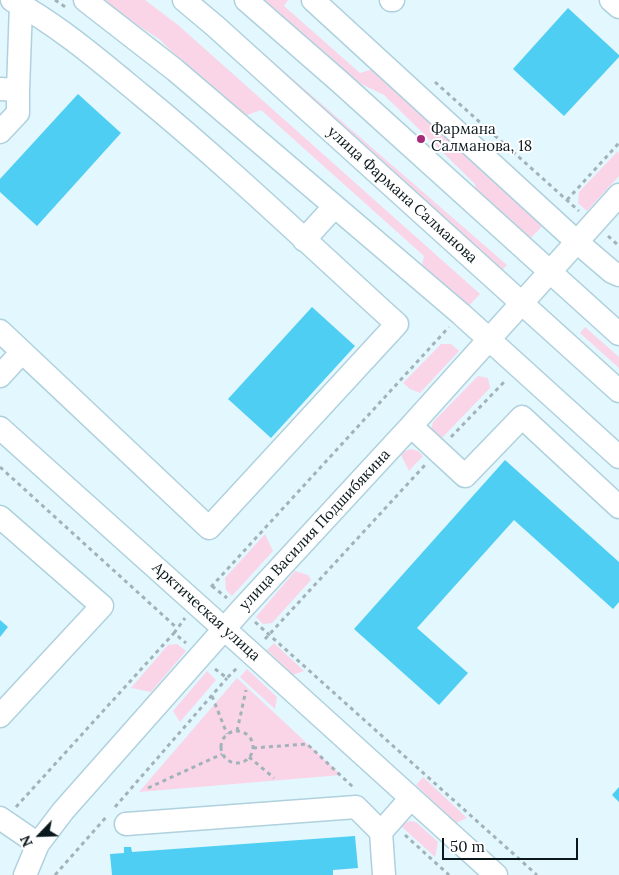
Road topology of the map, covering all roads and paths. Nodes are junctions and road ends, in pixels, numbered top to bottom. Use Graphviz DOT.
graph roads {
  1 [pos="85,0"];
  2 [pos="184,0"];
  3 [pos="246,0"];
  4 [pos="313,0"];
  5 [pos="612,0"];
  6 [pos="16,2"];
  7 [pos="619,6"];
  8 [pos="10,43"];
  9 [pos="429,76"];
  10 [pos="9,90"];
  11 [pos="0,132"];
  12 [pos="619,142"];
  13 [pos="619,195"];
  14 [pos="567,200"];
  15 [pos="563,205"];
  16 [pos="334,208"];
  17 [pos="304,240"];
  18 [pos="576,242"];
  19 [pos="550,272"];
  20 [pos="619,275"];
  21 [pos="521,303"];
  22 [pos="449,327"];
  23 [pos="0,330"];
  24 [pos="619,334"];
  25 [pos="488,340"];
  26 [pos="22,352"];
  27 [pos="0,376"];
  28 [pos="619,391"];
  29 [pos="411,426"];
  30 [pos="0,428"];
  31 [pos="619,458"];
  32 [pos="0,467"];
  33 [pos="619,507"];
  34 [pos="0,517"];
  35 [pos="212,586"];
  36 [pos="197,604"];
  37 [pos="241,610"];
  38 [pos="177,628"];
  39 [pos="224,629"];
  40 [pos="174,633"];
  41 [pos="227,678"];
  42 [pos="246,690"];
  43 [pos="212,696"];
  44 [pos="0,716"];
  45 [pos="237,731"];
  46 [pos="227,734"];
  47 [pos="222,754"];
  48 [pos="249,757"];
  49 [pos="274,778"];
  50 [pos="148,788"];
  51 [pos="410,798"];
  52 [pos="0,818"];
  53 [pos="126,824"];
  54 [pos="381,832"];
  55 [pos="38,844"];
  56 [pos="24,875"];
  57 [pos="55,875"];
  58 [pos="384,875"];
  59 [pos="496,875"];
  60 [pos="537,875"];
  1 -- 16 [label="street"];
  2 -- 21 [label="street, улица Фармана Салманова"];
  3 -- 19 [label="street"];
  4 -- 18 [label="street"];
  5 -- 7 [label="street"];
  6 -- 8 [label="street"];
  6 -- 17 [label="street"];
  8 -- 10 [label="street"];
  9 -- 14 [label="path"];
  10 -- 11 [label="street"];
  12 -- 14 [label="path"];
  13 -- 18 [label="street, улица Василия Подшибякина"];
  14 -- 15 [label="path"];
  16 -- 17 [label="street"];
  16 -- 25 [label="street"];
  17 -- 26 [label="street"];
  18 -- 19 [label="street, улица Василия Подшибякина"];
  18 -- 20 [label="street"];
  19 -- 21 [label="street, улица Василия Подшибякина"];
  19 -- 24 [label="street"];
  21 -- 25 [label="street, улица Василия Подшибякина"];
  21 -- 28 [label="street, улица Фармана Салманова"];
  22 -- 35 [label="path"];
  23 -- 26 [label="street"];
  25 -- 29 [label="street, улица Василия Подшибякина"];
  25 -- 31 [label="street"];
  26 -- 27 [label="street"];
  29 -- 33 [label="street"];
  29 -- 37 [label="street, улица Василия Подшибякина"];
  30 -- 36 [label="street, Арктическая улица"];
  32 -- 38 [label="path"];
  34 -- 44 [label="street"];
  35 -- 36 [label="path"];
  35 -- 37 [label="path"];
  36 -- 38 [label="path"];
  36 -- 39 [label="street, Арктическая улица"];
  37 -- 39 [label="street, улица Василия Подшибякина"];
  37 -- 60 [label="path"];
  38 -- 40 [label="path"];
  39 -- 51 [label="street, Арктическая улица"];
  39 -- 55 [label="street, улица Василия Подшибякина"];
  41 -- 43 [label="path"];
  42 -- 45 [label="path"];
  43 -- 46 [label="path"];
  43 -- 57 [label="path"];
  45 -- 46 [label="path"];
  45 -- 48 [label="path"];
  46 -- 47 [label="path"];
  47 -- 48 [label="path"];
  47 -- 50 [label="path"];
  48 -- 49 [label="path"];
  51 -- 54 [label="street"];
  51 -- 59 [label="street, Арктическая улица"];
  52 -- 55 [label="street"];
  53 -- 54 [label="street"];
  54 -- 58 [label="street"];
  55 -- 56 [label="street, улица Василия Подшибякина"];
}
